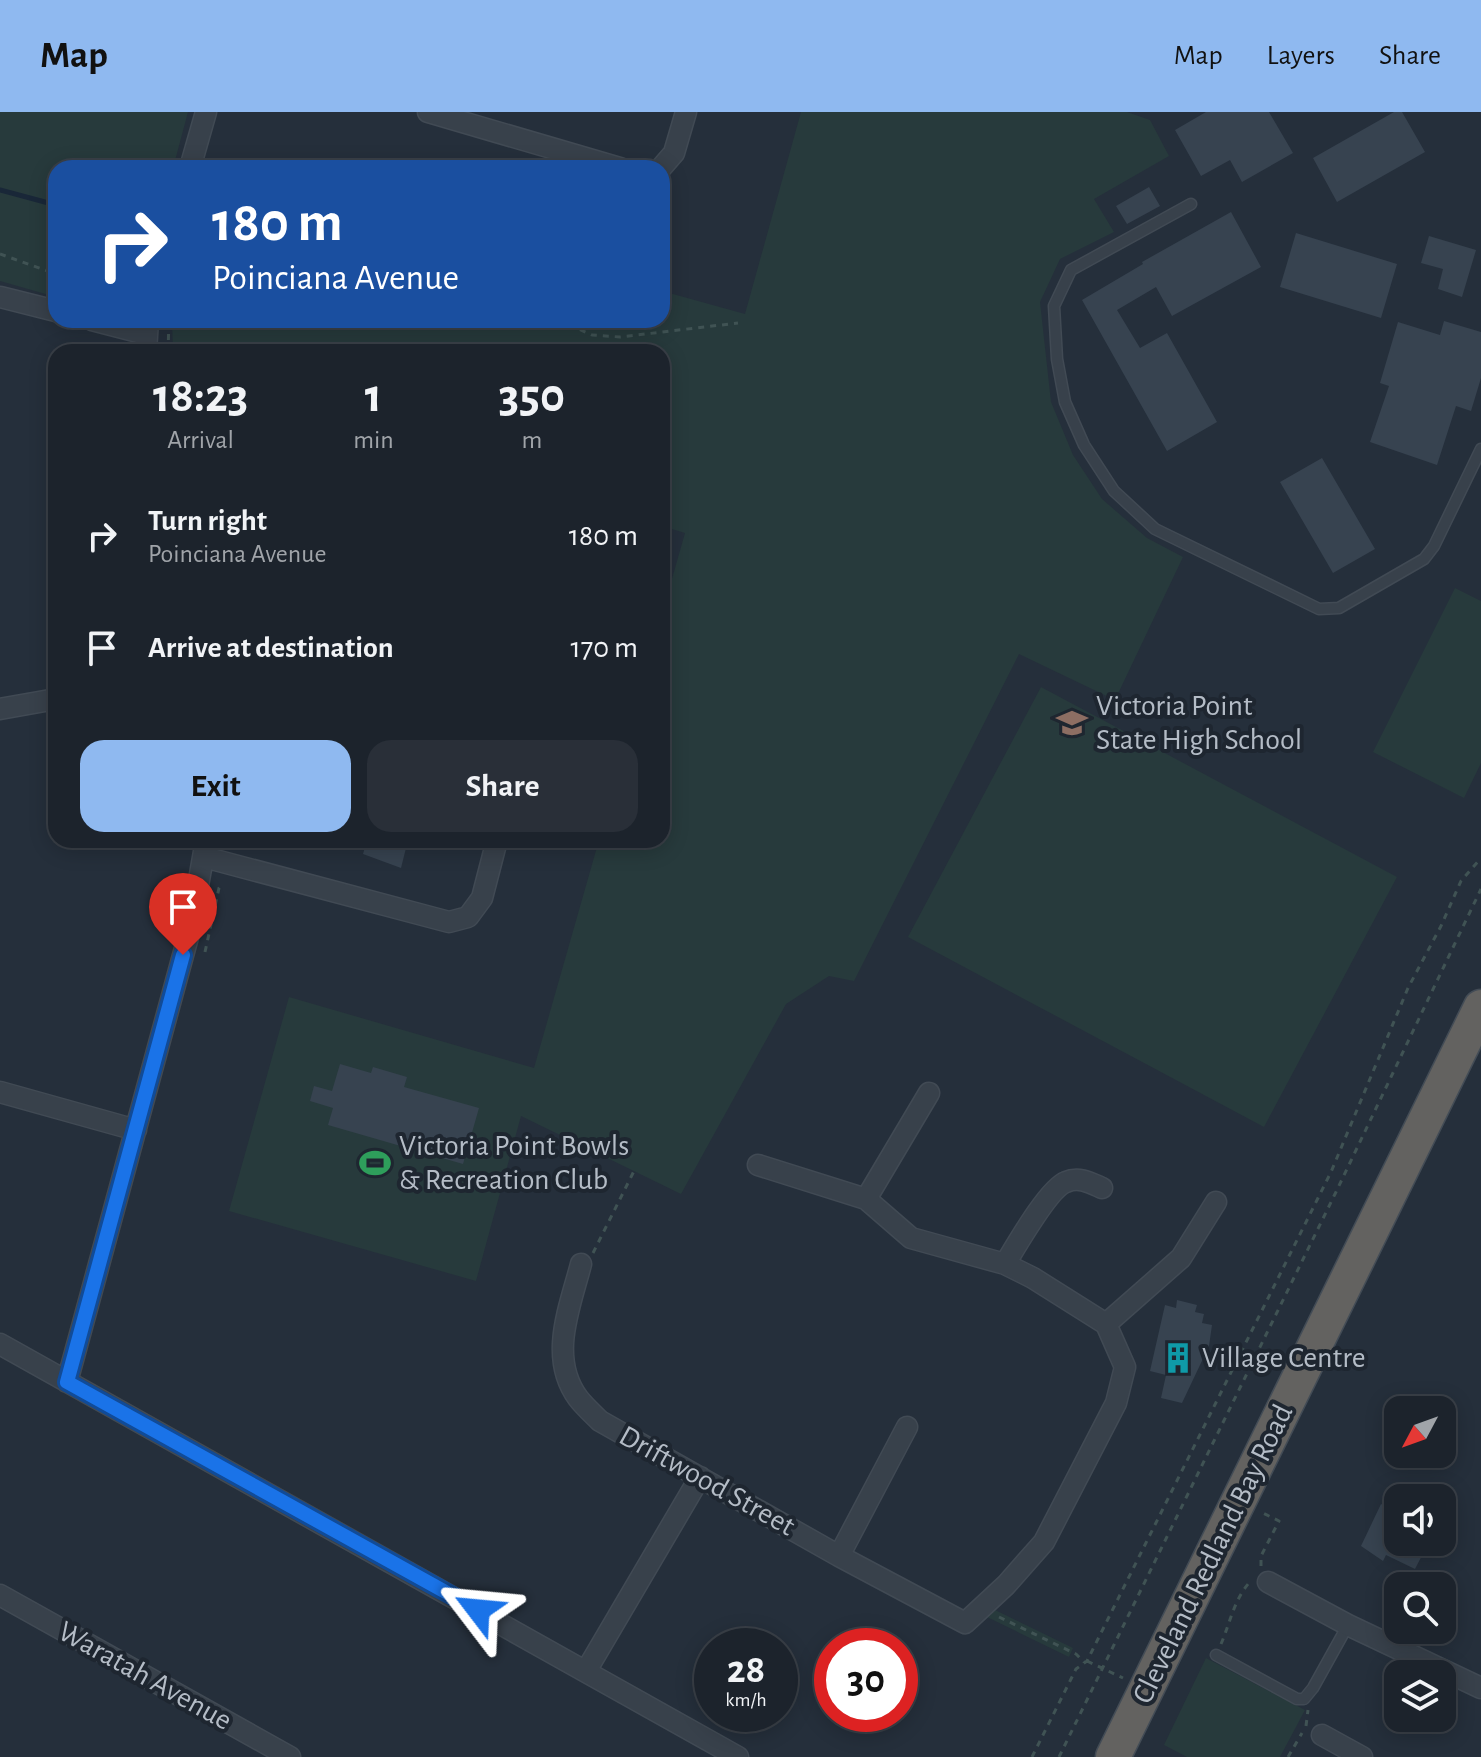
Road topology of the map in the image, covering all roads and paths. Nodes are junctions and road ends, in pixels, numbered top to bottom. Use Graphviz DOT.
graph roads {
  1 [pos="206,112"];
  2 [pos="686,112"];
  3 [pos="434,113"];
  4 [pos="192,160"];
  5 [pos="593,160"];
  6 [pos="668,160"];
  7 [pos="1191,204"];
  8 [pos="0,254"];
  9 [pos="48,271"];
  10 [pos="0,297"];
  11 [pos="48,309"];
  12 [pos="738,323"];
  13 [pos="121,328"];
  14 [pos="576,328"];
  15 [pos="147,335"];
  16 [pos="1481,449"];
  17 [pos="48,700"];
  18 [pos="0,709"];
  19 [pos="205,848"];
  20 [pos="495,848"];
  21 [pos="1481,858"];
  22 [pos="1481,889"];
  23 [pos="1481,1007"];
  24 [pos="0,1092"];
  25 [pos="929,1093"];
  26 [pos="136,1130"];
  27 [pos="758,1165"];
  28 [pos="634,1171"];
  29 [pos="1102,1188"];
  30 [pos="866,1199"];
  31 [pos="1216,1202"];
  32 [pos="581,1264"];
  33 [pos="1005,1264"];
  34 [pos="1106,1324"];
  35 [pos="0,1344"];
  36 [pos="67,1382"];
  37 [pos="907,1427"];
  38 [pos="700,1477"];
  39 [pos="1239,1502"];
  40 [pos="839,1556"];
  41 [pos="1262,1578"];
  42 [pos="0,1595"];
  43 [pos="965,1623"];
  44 [pos="1348,1625"];
  45 [pos="1216,1655"];
  46 [pos="1086,1662"];
  47 [pos="1103,1668"];
  48 [pos="586,1671"];
  49 [pos="1481,1688"];
  50 [pos="1146,1689"];
  51 [pos="1304,1699"];
  52 [pos="1322,1735"];
  53 [pos="290,1757"];
  54 [pos="738,1757"];
  55 [pos="1032,1757"];
  56 [pos="1059,1757"];
  57 [pos="1113,1757"];
  58 [pos="1288,1757"];
  59 [pos="1362,1757"];
  1 -- 4 [label="street"];
  2 -- 6 [label="street"];
  3 -- 5 [label="street"];
  7 -- 16 [label="lane"];
  8 -- 9 [label="path"];
  10 -- 11 [label="street"];
  12 -- 14 [label="path"];
  13 -- 15 [label="street"];
  17 -- 18 [label="street"];
  19 -- 20 [label="street"];
  19 -- 26 [label="street"];
  21 -- 46 [label="path"];
  22 -- 47 [label="path"];
  23 -- 39 [label="highway, Cleveland Redland Bay Road"];
  24 -- 26 [label="street"];
  25 -- 30 [label="street"];
  26 -- 36 [label="street"];
  27 -- 30 [label="street"];
  28 -- 32 [label="path"];
  29 -- 33 [label="street"];
  30 -- 33 [label="street"];
  31 -- 34 [label="street"];
  32 -- 38 [label="street, Driftwood Street"];
  33 -- 34 [label="street"];
  34 -- 43 [label="street"];
  35 -- 36 [label="street"];
  36 -- 48 [label="street"];
  37 -- 40 [label="street"];
  38 -- 40 [label="street, Driftwood Street"];
  38 -- 48 [label="street"];
  39 -- 41 [label="path"];
  39 -- 50 [label="highway, Cleveland Redland Bay Road"];
  40 -- 43 [label="street, Driftwood Street"];
  41 -- 44 [label="street"];
  41 -- 45 [label="path"];
  42 -- 53 [label="street, Waratah Avenue"];
  43 -- 46 [label="path"];
  44 -- 49 [label="street"];
  44 -- 51 [label="lane"];
  45 -- 51 [label="lane"];
  46 -- 47 [label="path"];
  46 -- 55 [label="path"];
  47 -- 50 [label="path"];
  47 -- 56 [label="path"];
  48 -- 54 [label="street"];
  50 -- 57 [label="highway, Cleveland Redland Bay Road"];
  51 -- 58 [label="path"];
  52 -- 59 [label="street"];
}
